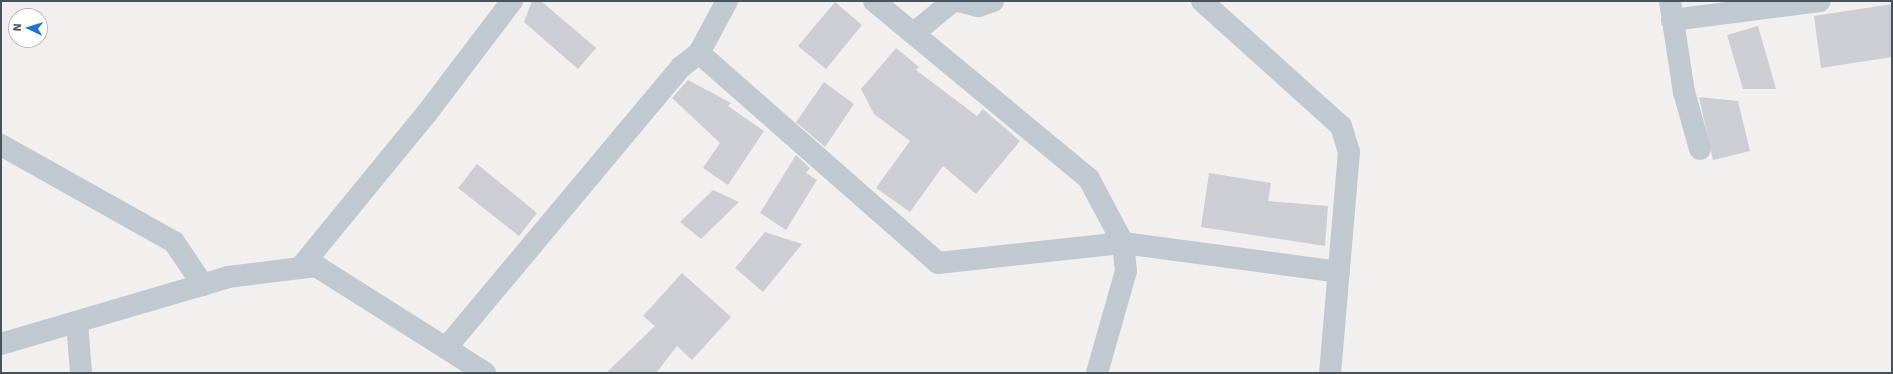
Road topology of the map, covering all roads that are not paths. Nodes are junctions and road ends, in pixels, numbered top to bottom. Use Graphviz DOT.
graph roads {
  1 [pos="512,1"];
  2 [pos="727,1"];
  3 [pos="874,1"];
  4 [pos="953,1"];
  5 [pos="959,1"];
  6 [pos="993,1"];
  7 [pos="1202,1"];
  8 [pos="1820,1"];
  9 [pos="1671,10"];
  10 [pos="914,33"];
  11 [pos="699,53"];
  12 [pos="1,145"];
  13 [pos="1700,149"];
  14 [pos="1123,243"];
  15 [pos="300,268"];
  16 [pos="1339,272"];
  17 [pos="203,285"];
  18 [pos="77,322"];
  19 [pos="1,344"];
  20 [pos="446,348"];
  21 [pos="81,373"];
  22 [pos="486,373"];
  23 [pos="1097,373"];
  24 [pos="1330,373"];
  1 -- 15 [label="street"];
  2 -- 11 [label="street"];
  3 -- 10 [label="street"];
  4 -- 10 [label="street"];
  5 -- 6 [label="street"];
  7 -- 16 [label="street"];
  8 -- 9 [label="street"];
  9 -- 13 [label="street"];
  10 -- 14 [label="street"];
  11 -- 14 [label="street"];
  11 -- 20 [label="street"];
  12 -- 17 [label="street"];
  14 -- 16 [label="street"];
  14 -- 23 [label="street"];
  15 -- 17 [label="street"];
  15 -- 20 [label="street"];
  16 -- 24 [label="street"];
  17 -- 18 [label="street"];
  18 -- 19 [label="street"];
  18 -- 21 [label="street"];
  20 -- 22 [label="street"];
}
